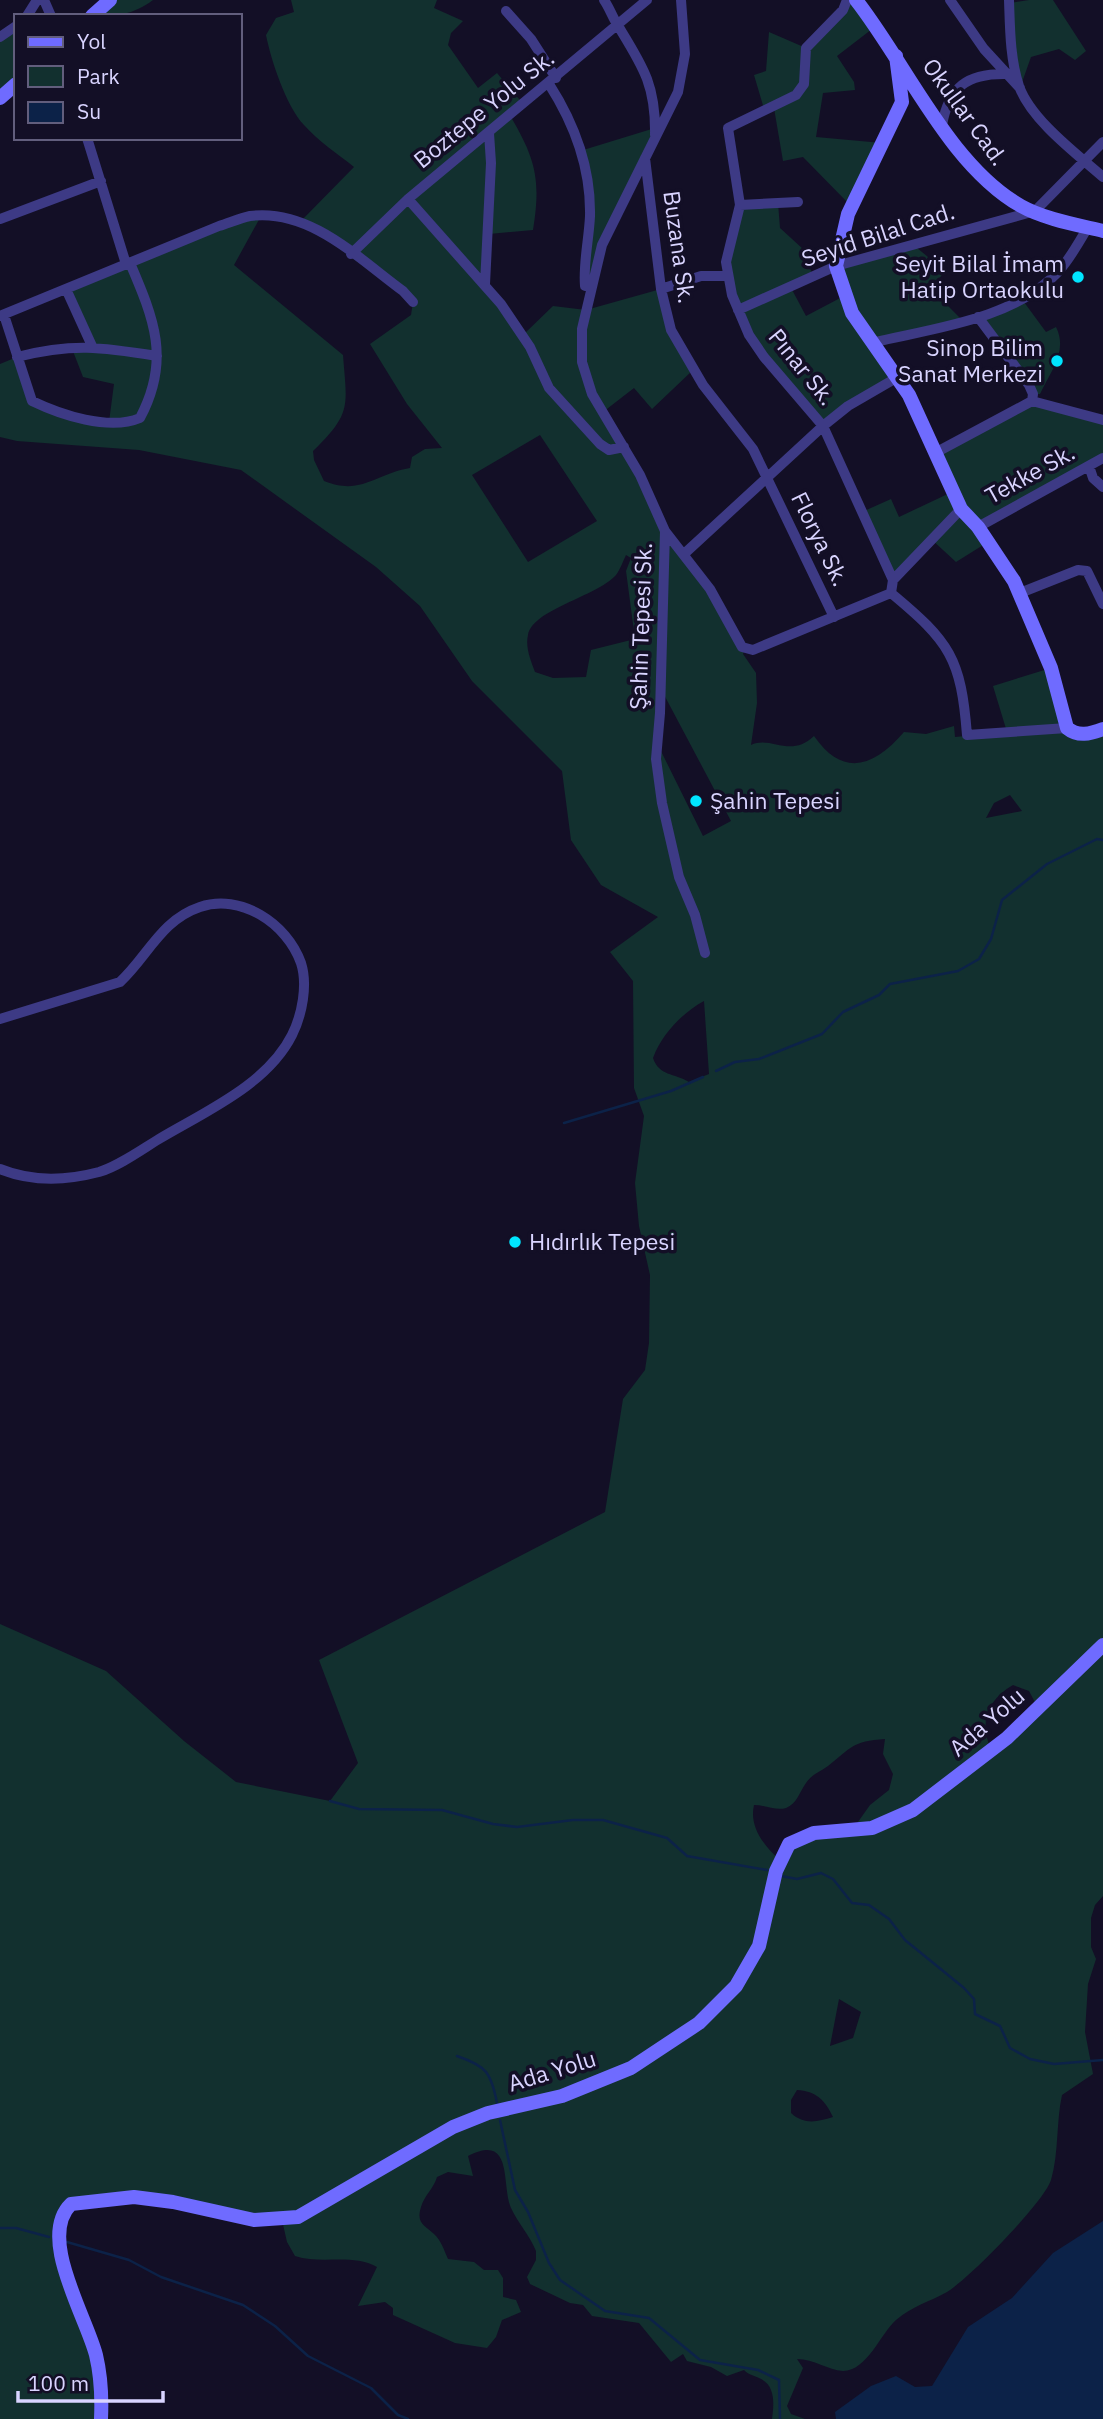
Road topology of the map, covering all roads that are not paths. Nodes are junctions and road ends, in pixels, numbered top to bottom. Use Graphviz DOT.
graph roads {
  1 [pos="110,0"];
  2 [pos="604,0"];
  3 [pos="647,0"];
  4 [pos="681,0"];
  5 [pos="847,0"];
  6 [pos="856,0"];
  7 [pos="950,0"];
  8 [pos="1009,0"];
  9 [pos="506,10"];
  10 [pos="94,14"];
  11 [pos="618,25"];
  12 [pos="897,56"];
  13 [pos="1007,74"];
  14 [pos="553,81"];
  15 [pos="14,85"];
  16 [pos="1020,88"];
  17 [pos="0,98"];
  18 [pos="942,125"];
  19 [pos="489,133"];
  20 [pos="655,139"];
  21 [pos="88,140"];
  22 [pos="1103,142"];
  23 [pos="645,158"];
  24 [pos="1085,161"];
  25 [pos="1103,177"];
  26 [pos="101,181"];
  27 [pos="408,199"];
  28 [pos="798,202"];
  29 [pos="740,205"];
  30 [pos="1035,211"];
  31 [pos="0,219"];
  32 [pos="1088,227"];
  33 [pos="1103,231"];
  34 [pos="351,254"];
  35 [pos="128,264"];
  36 [pos="836,265"];
  37 [pos="726,276"];
  38 [pos="485,284"];
  39 [pos="66,289"];
  40 [pos="661,289"];
  41 [pos="413,302"];
  42 [pos="587,303"];
  43 [pos="738,310"];
  44 [pos="2,315"];
  45 [pos="978,317"];
  46 [pos="875,342"];
  47 [pos="92,346"];
  48 [pos="157,356"];
  49 [pos="17,358"];
  50 [pos="898,377"];
  51 [pos="1032,401"];
  52 [pos="1103,420"];
  53 [pos="823,426"];
  54 [pos="624,447"];
  55 [pos="935,453"];
  56 [pos="1103,458"];
  57 [pos="1089,466"];
  58 [pos="769,479"];
  59 [pos="1103,487"];
  60 [pos="961,509"];
  61 [pos="978,527"];
  62 [pos="665,531"];
  63 [pos="684,554"];
  64 [pos="893,580"];
  65 [pos="1098,580"];
  66 [pos="891,593"];
  67 [pos="1020,593"];
  68 [pos="1103,604"];
  69 [pos="834,617"];
  70 [pos="1067,728"];
  71 [pos="1103,729"];
  72 [pos="705,953"];
  73 [pos="0,1019"];
  74 [pos="0,1169"];
  75 [pos="1103,1645"];
  76 [pos="101,2419"];
  1 -- 10 [label="street"];
  2 -- 11 [label="street"];
  3 -- 11 [label="street, Boztepe Yolu Sk."];
  4 -- 20 [label="street"];
  5 -- 29 [label="street, Pınar Sk."];
  6 -- 12 [label="street, Okullar Cad."];
  7 -- 13 [label="street"];
  8 -- 16 [label="street"];
  9 -- 14 [label="street"];
  11 -- 14 [label="street, Boztepe Yolu Sk."];
  11 -- 20 [label="street"];
  12 -- 18 [label="street, Okullar Cad."];
  12 -- 36 [label="street"];
  13 -- 16 [label="street"];
  13 -- 18 [label="street"];
  14 -- 19 [label="street, Boztepe Yolu Sk."];
  14 -- 42 [label="street"];
  15 -- 17 [label="street"];
  16 -- 24 [label="street"];
  18 -- 30 [label="street, Okullar Cad."];
  19 -- 27 [label="street, Boztepe Yolu Sk."];
  19 -- 38 [label="street"];
  20 -- 23 [label="street"];
  21 -- 26 [label="street"];
  22 -- 24 [label="street"];
  23 -- 40 [label="street, Buzana Sk."];
  23 -- 42 [label="street, Şahin Tepesi Sk."];
  24 -- 25 [label="street"];
  24 -- 30 [label="street"];
  26 -- 31 [label="street"];
  26 -- 35 [label="street"];
  27 -- 34 [label="street, Boztepe Yolu Sk."];
  27 -- 38 [label="street"];
  28 -- 29 [label="street"];
  29 -- 37 [label="street, Pınar Sk."];
  30 -- 32 [label="street, Okullar Cad."];
  30 -- 36 [label="street, Seyid Bilal Cad."];
  32 -- 33 [label="street, Okullar Cad."];
  32 -- 45 [label="street"];
  34 -- 35 [label="street"];
  34 -- 41 [label="street"];
  35 -- 39 [label="street"];
  35 -- 48 [label="street"];
  36 -- 43 [label="street, Seyid Bilal Cad."];
  36 -- 46 [label="street"];
  37 -- 40 [label="street"];
  37 -- 43 [label="street, Pınar Sk."];
  38 -- 54 [label="street"];
  39 -- 44 [label="street"];
  39 -- 47 [label="street"];
  40 -- 58 [label="street, Buzana Sk."];
  42 -- 54 [label="street, Şahin Tepesi Sk."];
  43 -- 53 [label="street, Pınar Sk."];
  44 -- 49 [label="street"];
  45 -- 46 [label="street"];
  45 -- 51 [label="street"];
  46 -- 50 [label="street"];
  47 -- 48 [label="street"];
  47 -- 49 [label="street"];
  48 -- 49 [label="street"];
  50 -- 53 [label="street"];
  50 -- 55 [label="street"];
  51 -- 52 [label="street"];
  51 -- 55 [label="street"];
  53 -- 58 [label="street"];
  53 -- 64 [label="street, Pınar Sk."];
  54 -- 62 [label="street, Şahin Tepesi Sk."];
  55 -- 60 [label="street"];
  56 -- 57 [label="street, Tekke Sk."];
  57 -- 59 [label="street"];
  57 -- 61 [label="street, Tekke Sk."];
  58 -- 63 [label="street"];
  58 -- 69 [label="street, Florya Sk."];
  60 -- 61 [label="street"];
  60 -- 64 [label="street"];
  61 -- 67 [label="street"];
  62 -- 63 [label="street"];
  62 -- 72 [label="street, Şahin Tepesi Sk."];
  63 -- 69 [label="street"];
  64 -- 66 [label="street"];
  65 -- 67 [label="street"];
  65 -- 68 [label="street"];
  66 -- 69 [label="street"];
  66 -- 70 [label="street"];
  67 -- 70 [label="street"];
  70 -- 71 [label="street"];
  73 -- 74 [label="street"];
  75 -- 76 [label="street, Ada Yolu"];
}
